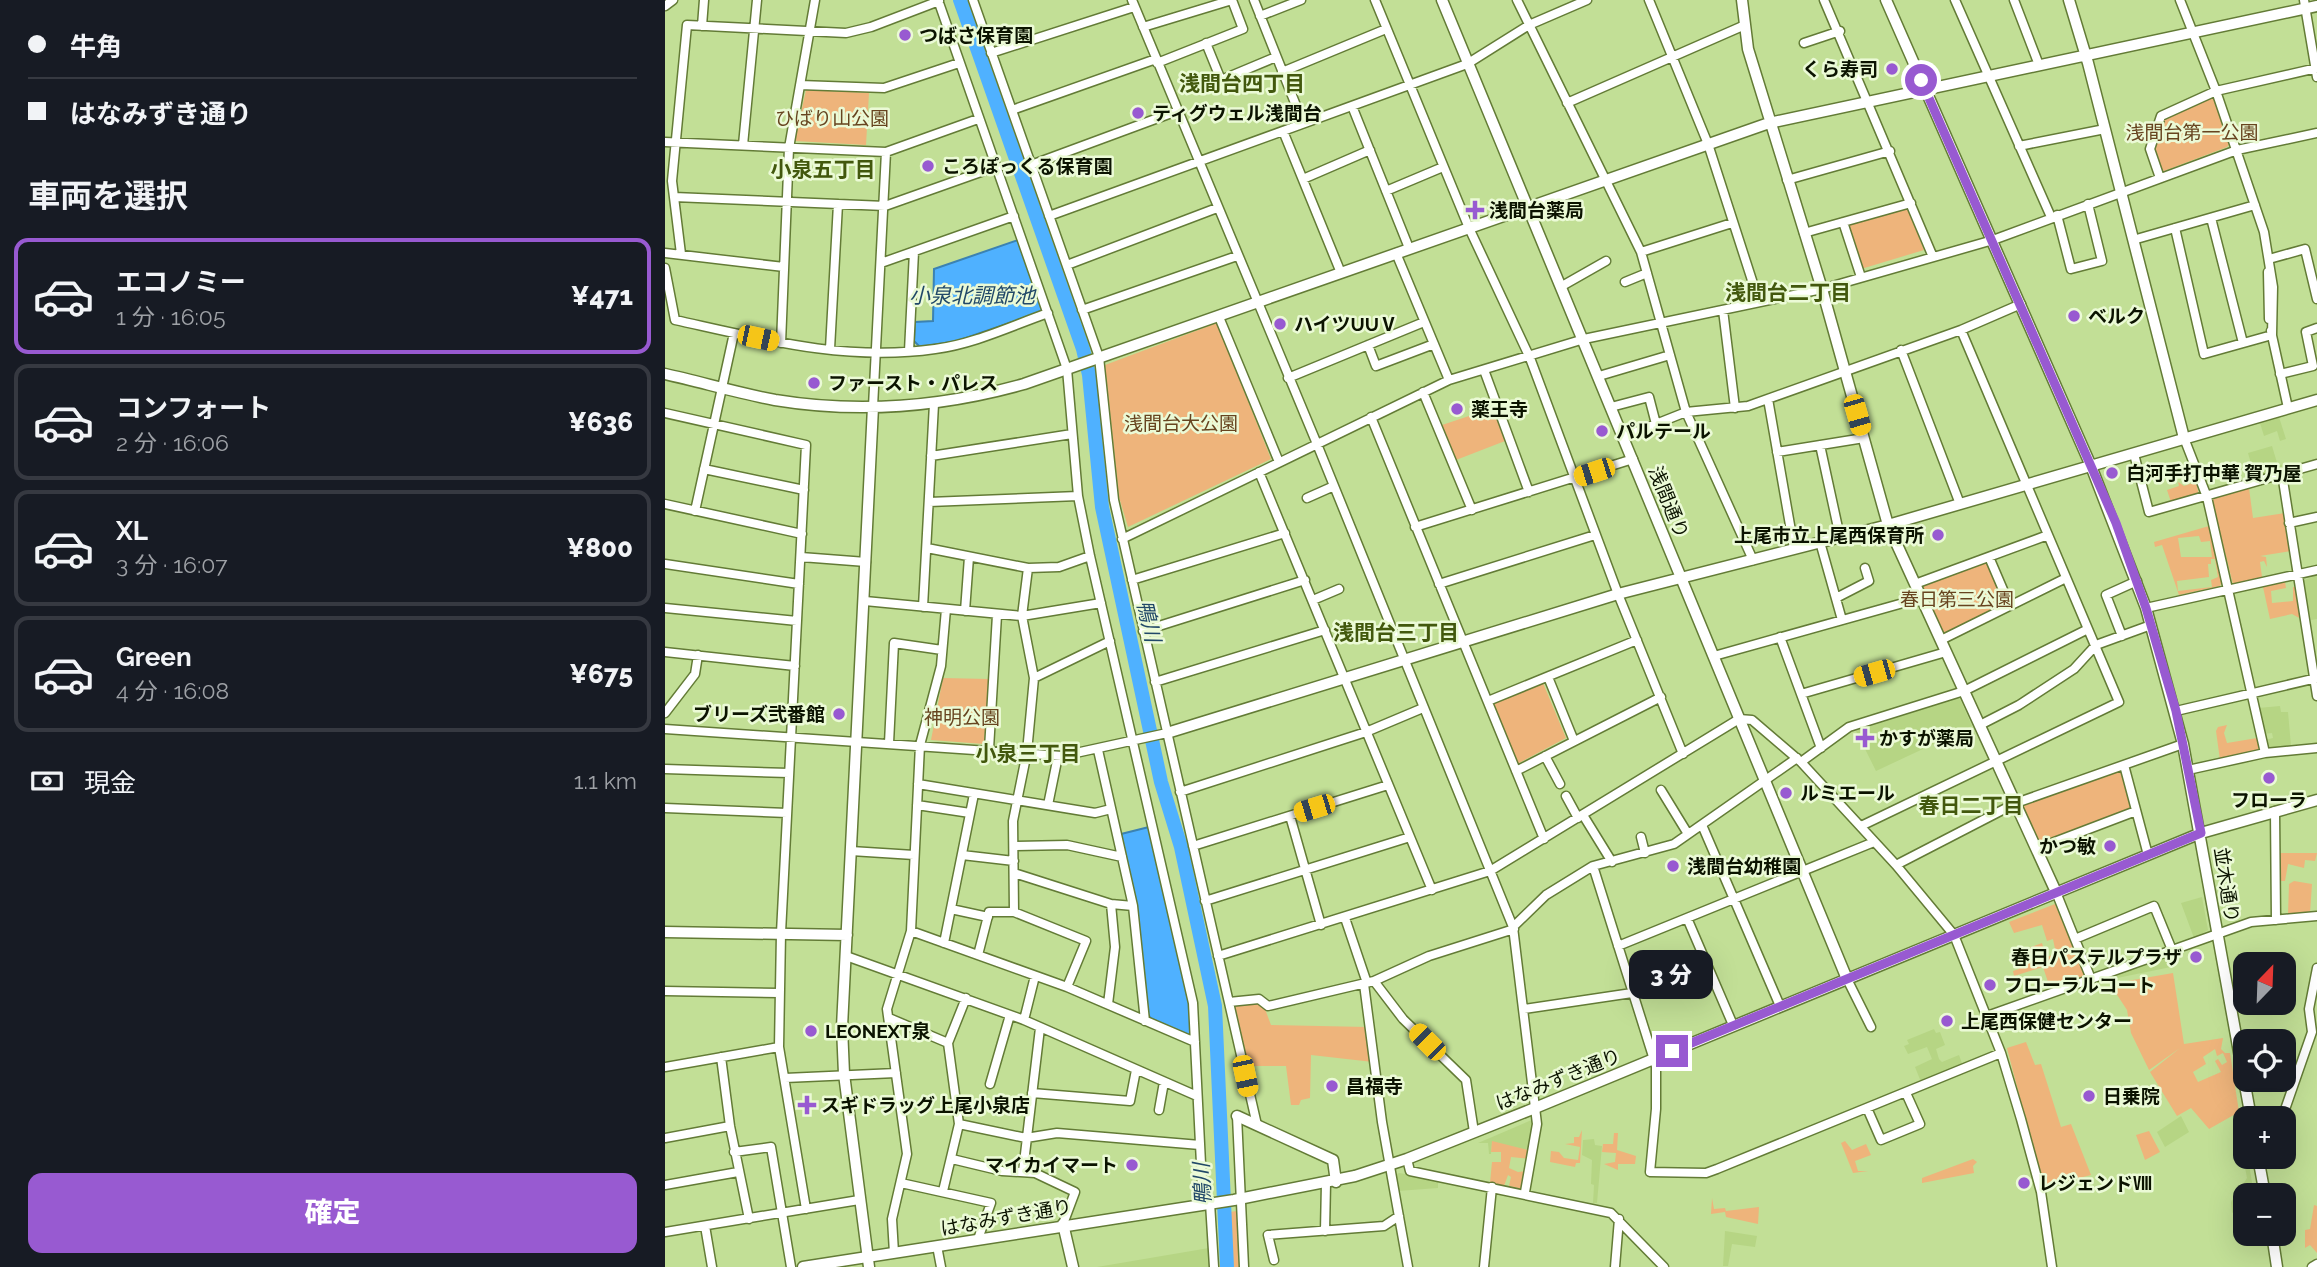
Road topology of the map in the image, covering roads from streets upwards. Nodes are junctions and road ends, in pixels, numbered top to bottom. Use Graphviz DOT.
graph roads {
  1 [pos="673,0"];
  2 [pos="704,0"];
  3 [pos="757,0"];
  4 [pos="815,0"];
  5 [pos="974,0"];
  6 [pos="1254,0"];
  7 [pos="1301,0"];
  8 [pos="1375,0"];
  9 [pos="1441,0"];
  10 [pos="1517,0"];
  11 [pos="1587,0"];
  12 [pos="1649,0"];
  13 [pos="1742,0"];
  14 [pos="1824,0"];
  15 [pos="1886,0"];
  16 [pos="1955,0"];
  17 [pos="2014,0"];
  18 [pos="2069,0"];
  19 [pos="2180,0"];
  20 [pos="938,1"];
  21 [pos="1133,3"];
  22 [pos="2304,4"];
  23 [pos="665,6"];
  24 [pos="2317,6"];
  25 [pos="1260,16"];
  26 [pos="1745,25"];
  27 [pos="702,26"];
  28 [pos="1529,26"];
  29 [pos="1143,27"];
  30 [pos="1387,29"];
  31 [pos="754,30"];
  32 [pos="1840,31"];
  33 [pos="810,32"];
  34 [pos="2193,33"];
  35 [pos="1206,43"];
  36 [pos="1804,43"];
  37 [pos="992,53"];
  38 [pos="2086,55"];
  39 [pos="1276,57"];
  40 [pos="1673,58"];
  41 [pos="1157,61"];
  42 [pos="959,63"];
  43 [pos="1467,64"];
  44 [pos="2039,65"];
  45 [pos="2316,71"];
  46 [pos="1282,72"];
  47 [pos="1989,77"];
  48 [pos="800,85"];
  49 [pos="1409,85"];
  50 [pos="1925,89"];
  51 [pos="2216,91"];
  52 [pos="1869,102"];
  53 [pos="1567,103"];
  54 [pos="1352,106"];
  55 [pos="1012,110"];
  56 [pos="1177,111"];
  57 [pos="978,119"];
  58 [pos="1303,123"];
  59 [pos="1769,124"];
  60 [pos="2105,130"];
  61 [pos="1283,131"];
  62 [pos="2317,133"];
  63 [pos="665,142"];
  64 [pos="675,143"];
  65 [pos="1708,144"];
  66 [pos="743,145"];
  67 [pos="2019,146"];
  68 [pos="789,148"];
  69 [pos="1370,150"];
  70 [pos="1889,150"];
  71 [pos="2237,150"];
  72 [pos="886,152"];
  73 [pos="1199,161"];
  74 [pos="1031,166"];
  75 [pos="995,167"];
  76 [pos="1443,167"];
  77 [pos="2160,178"];
  78 [pos="1303,179"];
  79 [pos="1787,180"];
  80 [pos="1605,181"];
  81 [pos="1387,191"];
  82 [pos="2121,192"];
  83 [pos="674,197"];
  84 [pos="787,202"];
  85 [pos="1911,203"];
  86 [pos="838,204"];
  87 [pos="2088,204"];
  88 [pos="2255,205"];
  89 [pos="885,206"];
  90 [pos="1529,207"];
  91 [pos="1217,208"];
  92 [pos="1014,216"];
  93 [pos="1049,216"];
  94 [pos="2054,216"];
  95 [pos="2211,218"];
  96 [pos="1843,222"];
  97 [pos="1732,223"];
  98 [pos="1469,228"];
  99 [pos="2175,229"];
  100 [pos="1804,233"];
  101 [pos="1993,240"];
  102 [pos="2133,240"];
  103 [pos="1409,248"];
  104 [pos="914,252"];
  105 [pos="1641,252"];
  106 [pos="665,253"];
  107 [pos="1396,253"];
  108 [pos="681,254"];
  109 [pos="1237,256"];
  110 [pos="1933,257"];
  111 [pos="2269,259"];
  112 [pos="1606,261"];
  113 [pos="881,263"];
  114 [pos="1067,265"];
  115 [pos="785,267"];
  116 [pos="665,268"];
  117 [pos="1341,273"];
  118 [pos="1647,273"];
  119 [pos="1861,277"];
  120 [pos="1625,282"];
  121 [pos="1562,286"];
  122 [pos="1822,289"];
  123 [pos="2317,299"];
  124 [pos="1759,302"];
  125 [pos="1256,303"];
  126 [pos="2021,304"];
  127 [pos="1082,310"];
  128 [pos="1723,310"];
  129 [pos="1048,313"];
  130 [pos="1219,317"];
  131 [pos="1424,322"];
  132 [pos="1661,323"];
  133 [pos="2317,328"];
  134 [pos="1961,330"];
  135 [pos="734,333"];
  136 [pos="2272,335"];
  137 [pos="1584,339"];
  138 [pos="781,343"];
  139 [pos="2243,343"];
  140 [pos="1434,344"];
  141 [pos="1368,345"];
  142 [pos="829,349"];
  143 [pos="1901,350"];
  144 [pos="909,351"];
  145 [pos="876,352"];
  146 [pos="1670,355"];
  147 [pos="1099,357"];
  148 [pos="1530,358"];
  149 [pos="1067,369"];
  150 [pos="1845,369"];
  151 [pos="1484,370"];
  152 [pos="665,374"];
  153 [pos="2280,374"];
  154 [pos="1599,376"];
  155 [pos="1288,377"];
  156 [pos="1448,380"];
  157 [pos="722,387"];
  158 [pos="1423,392"];
  159 [pos="1768,399"];
  160 [pos="2317,400"];
  161 [pos="934,404"];
  162 [pos="873,407"];
  163 [pos="1611,407"];
  164 [pos="1735,408"];
  165 [pos="2288,408"];
  166 [pos="1686,412"];
  167 [pos="665,413"];
  168 [pos="1371,417"];
  169 [pos="714,424"];
  170 [pos="1656,424"];
  171 [pos="1072,434"];
  172 [pos="1623,437"];
  173 [pos="1864,438"];
  174 [pos="2184,439"];
  175 [pos="1317,444"];
  176 [pos="1820,445"];
  177 [pos="1777,452"];
  178 [pos="2134,454"];
  179 [pos="931,456"];
  180 [pos="1633,459"];
  181 [pos="1279,462"];
  182 [pos="2317,464"];
  183 [pos="2091,466"];
  184 [pos="704,469"];
  185 [pos="1259,472"];
  186 [pos="2282,474"];
  187 [pos="1575,478"];
  188 [pos="2026,485"];
  189 [pos="1334,486"];
  190 [pos="804,490"];
  191 [pos="1529,492"];
  192 [pos="1078,496"];
  193 [pos="2207,497"];
  194 [pos="1307,498"];
  195 [pos="929,502"];
  196 [pos="665,505"];
  197 [pos="1959,505"];
  198 [pos="1472,510"];
  199 [pos="695,511"];
  200 [pos="2317,517"];
  201 [pos="2289,523"];
  202 [pos="1888,525"];
  203 [pos="1415,527"];
  204 [pos="1285,533"];
  205 [pos="802,534"];
  206 [pos="1595,535"];
  207 [pos="2047,535"];
  208 [pos="1840,537"];
  209 [pos="1122,539"];
  210 [pos="1820,542"];
  211 [pos="927,548"];
  212 [pos="1794,548"];
  213 [pos="969,556"];
  214 [pos="1090,556"];
  215 [pos="801,557"];
  216 [pos="1989,557"];
  217 [pos="1753,560"];
  218 [pos="866,562"];
  219 [pos="665,564"];
  220 [pos="1028,568"];
  221 [pos="1865,568"];
  222 [pos="2317,570"];
  223 [pos="2298,574"];
  224 [pos="1682,578"];
  225 [pos="2066,578"];
  226 [pos="1132,580"];
  227 [pos="1305,580"];
  228 [pos="2137,581"];
  229 [pos="799,584"];
  230 [pos="1439,584"];
  231 [pos="1915,584"];
  232 [pos="1339,589"];
  233 [pos="2227,590"];
  234 [pos="1618,594"];
  235 [pos="1836,598"];
  236 [pos="1921,598"];
  237 [pos="1313,600"];
  238 [pos="865,601"];
  239 [pos="1101,603"];
  240 [pos="2010,606"];
  241 [pos="923,607"];
  242 [pos="665,608"];
  243 [pos="2146,608"];
  244 [pos="946,610"];
  245 [pos="965,611"];
  246 [pos="997,615"];
  247 [pos="1022,616"];
  248 [pos="1842,620"];
  249 [pos="797,621"];
  250 [pos="2317,622"];
  251 [pos="2151,625"];
  252 [pos="2305,625"];
  253 [pos="2088,629"];
  254 [pos="1325,630"];
  255 [pos="1143,631"];
  256 [pos="2122,636"];
  257 [pos="1780,637"];
  258 [pos="1637,640"];
  259 [pos="1941,640"];
  260 [pos="1110,641"];
  261 [pos="1462,642"];
  262 [pos="2095,645"];
  263 [pos="942,650"];
  264 [pos="665,652"];
  265 [pos="1946,652"];
  266 [pos="698,655"];
  267 [pos="1714,656"];
  268 [pos="1403,661"];
  269 [pos="795,666"];
  270 [pos="1345,677"];
  271 [pos="1548,677"];
  272 [pos="1034,678"];
  273 [pos="2315,679"];
  274 [pos="1155,682"];
  275 [pos="1964,691"];
  276 [pos="1801,694"];
  277 [pos="2251,694"];
  278 [pos="2317,696"];
  279 [pos="1661,697"];
  280 [pos="1488,702"];
  281 [pos="1423,708"];
  282 [pos="2176,711"];
  283 [pos="665,713"];
  284 [pos="1739,719"];
  285 [pos="1980,725"];
  286 [pos="665,729"];
  287 [pos="1366,732"];
  288 [pos="1167,733"];
  289 [pos="791,737"];
  290 [pos="857,741"];
  291 [pos="1134,741"];
  292 [pos="1574,741"];
  293 [pos="889,743"];
  294 [pos="2183,744"];
  295 [pos="920,745"];
  296 [pos="1821,748"];
  297 [pos="2317,748"];
  298 [pos="989,749"];
  299 [pos="1098,750"];
  300 [pos="1027,752"];
  301 [pos="2265,753"];
  302 [pos="1683,754"];
  303 [pos="1058,756"];
  304 [pos="1545,756"];
  305 [pos="1799,760"];
  306 [pos="1996,761"];
  307 [pos="2124,765"];
  308 [pos="665,769"];
  309 [pos="2189,770"];
  310 [pos="1516,771"];
  311 [pos="789,774"];
  312 [pos="1766,783"];
  313 [pos="918,784"];
  314 [pos="1560,784"];
  315 [pos="1388,785"];
  316 [pos="1661,790"];
  317 [pos="1180,792"];
  318 [pos="974,794"];
  319 [pos="1566,796"];
  320 [pos="1017,800"];
  321 [pos="2317,800"];
  322 [pos="2016,803"];
  323 [pos="916,805"];
  324 [pos="1048,806"];
  325 [pos="665,808"];
  326 [pos="1111,809"];
  327 [pos="2136,811"];
  328 [pos="2274,811"];
  329 [pos="787,813"];
  330 [pos="971,813"];
  331 [pos="1290,816"];
  332 [pos="1581,817"];
  333 [pos="1702,825"];
  334 [pos="1861,826"];
  335 [pos="2201,833"];
  336 [pos="1688,834"];
  337 [pos="1641,837"];
  338 [pos="1410,838"];
  339 [pos="1544,839"];
  340 [pos="1874,842"];
  341 [pos="1014,846"];
  342 [pos="1193,846"];
  343 [pos="2036,849"];
  344 [pos="851,851"];
  345 [pos="1645,853"];
  346 [pos="913,855"];
  347 [pos="962,855"];
  348 [pos="2148,855"];
  349 [pos="1122,858"];
  350 [pos="1014,861"];
  351 [pos="1612,862"];
  352 [pos="1896,865"];
  353 [pos="1593,866"];
  354 [pos="1305,870"];
  355 [pos="1803,871"];
  356 [pos="1490,872"];
  357 [pos="1014,873"];
  358 [pos="1432,890"];
  359 [pos="2056,892"];
  360 [pos="1733,899"];
  361 [pos="1205,901"];
  362 [pos="1111,904"];
  363 [pos="1133,906"];
  364 [pos="951,909"];
  365 [pos="1014,912"];
  366 [pos="2317,916"];
  367 [pos="988,917"];
  368 [pos="1345,918"];
  369 [pos="1687,918"];
  370 [pos="2276,920"];
  371 [pos="1321,925"];
  372 [pos="1513,928"];
  373 [pos="911,931"];
  374 [pos="665,932"];
  375 [pos="781,933"];
  376 [pos="847,935"];
  377 [pos="2218,935"];
  378 [pos="1954,936"];
  379 [pos="2075,939"];
  380 [pos="944,943"];
  381 [pos="1618,946"];
  382 [pos="2172,950"];
  383 [pos="978,955"];
  384 [pos="846,956"];
  385 [pos="1218,956"];
  386 [pos="2317,968"];
  387 [pos="898,973"];
  388 [pos="1035,976"];
  389 [pos="1847,979"];
  390 [pos="2091,979"];
  391 [pos="1368,983"];
  392 [pos="1067,987"];
  393 [pos="665,991"];
  394 [pos="779,993"];
  395 [pos="1632,993"];
  396 [pos="966,998"];
  397 [pos="1229,1002"];
  398 [pos="1108,1004"];
  399 [pos="1780,1006"];
  400 [pos="1524,1009"];
  401 [pos="1010,1015"];
  402 [pos="1987,1017"];
  403 [pos="889,1018"];
  404 [pos="1024,1020"];
  405 [pos="1145,1021"];
  406 [pos="1733,1025"];
  407 [pos="1871,1027"];
  408 [pos="1040,1028"];
  409 [pos="1195,1042"];
  410 [pos="948,1043"];
  411 [pos="779,1047"];
  412 [pos="2001,1053"];
  413 [pos="720,1057"];
  414 [pos="1653,1058"];
  415 [pos="665,1067"];
  416 [pos="1136,1070"];
  417 [pos="896,1073"];
  418 [pos="844,1074"];
  419 [pos="785,1078"];
  420 [pos="1164,1082"];
  421 [pos="990,1084"];
  422 [pos="1032,1093"];
  423 [pos="1906,1093"];
  424 [pos="1197,1096"];
  425 [pos="2249,1106"];
  426 [pos="2286,1106"];
  427 [pos="1535,1108"];
  428 [pos="1867,1108"];
  429 [pos="1159,1110"];
  430 [pos="1237,1116"];
  431 [pos="959,1124"];
  432 [pos="1257,1125"];
  433 [pos="730,1126"];
  434 [pos="1474,1132"];
  435 [pos="665,1138"];
  436 [pos="1026,1139"];
  437 [pos="1200,1145"];
  438 [pos="734,1152"];
  439 [pos="952,1159"];
  440 [pos="1406,1159"];
  441 [pos="1391,1165"];
  442 [pos="1023,1171"];
  443 [pos="738,1172"];
  444 [pos="1331,1182"];
  445 [pos="901,1183"];
  446 [pos="665,1185"];
  447 [pos="1492,1187"];
  448 [pos="943,1191"];
  449 [pos="1525,1192"];
  450 [pos="1237,1199"];
  451 [pos="859,1200"];
  452 [pos="1209,1203"];
  453 [pos="806,1209"];
  454 [pos="783,1213"];
  455 [pos="1399,1216"];
  456 [pos="749,1219"];
  457 [pos="1619,1219"];
  458 [pos="1063,1224"];
  459 [pos="705,1226"];
  460 [pos="1325,1231"];
  461 [pos="665,1232"];
  462 [pos="978,1239"];
  463 [pos="937,1246"];
  464 [pos="2273,1246"];
  465 [pos="894,1253"];
  466 [pos="1274,1259"];
  467 [pos="868,1262"];
  468 [pos="2317,1264"];
  469 [pos="712,1267"];
  470 [pos="791,1267"];
  471 [pos="803,1267"];
  472 [pos="941,1267"];
  473 [pos="1073,1267"];
  474 [pos="1214,1267"];
  475 [pos="1244,1267"];
  476 [pos="1408,1267"];
  477 [pos="1484,1267"];
  478 [pos="1615,1267"];
  479 [pos="1664,1267"];
  480 [pos="2052,1267"];
  481 [pos="2277,1267"];
  482 [pos="2312,1267"];
  1 -- 23 [label="street"];
  2 -- 27 [label="street"];
  3 -- 31 [label="street"];
  4 -- 33 [label="street"];
  5 -- 37 [label="street"];
  6 -- 25 [label="street"];
  7 -- 25 [label="street"];
  8 -- 30 [label="street"];
  9 -- 43 [label="street, 浅間通り"];
  10 -- 28 [label="street"];
  11 -- 28 [label="street"];
  12 -- 40 [label="street"];
  13 -- 26 [label="street"];
  14 -- 32 [label="street"];
  15 -- 50 [label="street, 並木通り"];
  16 -- 47 [label="street"];
  17 -- 44 [label="street"];
  18 -- 38 [label="street"];
  19 -- 34 [label="street"];
  20 -- 33 [label="street"];
  20 -- 42 [label="street"];
  21 -- 29 [label="street"];
  21 -- 37 [label="street"];
  22 -- 24 [label="street"];
  22 -- 34 [label="street"];
  22 -- 45 [label="street"];
  25 -- 39 [label="street"];
  26 -- 40 [label="street"];
  26 -- 59 [label="street"];
  27 -- 31 [label="street"];
  27 -- 64 [label="street"];
  28 -- 43 [label="street"];
  28 -- 53 [label="street"];
  29 -- 35 [label="street"];
  29 -- 41 [label="street"];
  30 -- 46 [label="street"];
  30 -- 49 [label="street"];
  31 -- 33 [label="street"];
  31 -- 66 [label="street"];
  32 -- 36 [label="street"];
  32 -- 52 [label="street"];
  33 -- 48 [label="street"];
  34 -- 38 [label="street"];
  34 -- 51 [label="street"];
  35 -- 39 [label="street"];
  35 -- 41 [label="street"];
  37 -- 55 [label="street"];
  38 -- 44 [label="street"];
  38 -- 60 [label="street"];
  39 -- 46 [label="street"];
  40 -- 53 [label="street"];
  40 -- 65 [label="street"];
  41 -- 55 [label="street"];
  41 -- 56 [label="street"];
  42 -- 48 [label="street"];
  42 -- 57 [label="street"];
  43 -- 49 [label="street"];
  43 -- 90 [label="street, 浅間通り"];
  44 -- 47 [label="street"];
  45 -- 51 [label="street"];
  46 -- 58 [label="street"];
  47 -- 50 [label="street"];
  47 -- 67 [label="street"];
  48 -- 68 [label="street"];
  49 -- 54 [label="street"];
  49 -- 76 [label="street"];
  50 -- 52 [label="street"];
  50 -- 101 [label="street, 並木通り"];
  51 -- 71 [label="street"];
  51 -- 77 [label="street"];
  52 -- 59 [label="street"];
  52 -- 70 [label="street"];
  53 -- 80 [label="street"];
  54 -- 58 [label="street"];
  54 -- 69 [label="street"];
  55 -- 74 [label="street"];
  56 -- 73 [label="street"];
  56 -- 74 [label="street"];
  57 -- 72 [label="street"];
  57 -- 75 [label="street"];
  58 -- 61 [label="street"];
  59 -- 65 [label="street"];
  59 -- 79 [label="street"];
  60 -- 67 [label="street"];
  60 -- 82 [label="street"];
  61 -- 73 [label="street"];
  61 -- 78 [label="street"];
  62 -- 71 [label="street"];
  63 -- 64 [label="street"];
  64 -- 66 [label="street"];
  64 -- 83 [label="street"];
  65 -- 80 [label="street"];
  65 -- 97 [label="street"];
  66 -- 68 [label="street"];
  67 -- 94 [label="street"];
  68 -- 72 [label="street"];
  68 -- 84 [label="street"];
  69 -- 78 [label="street"];
  69 -- 81 [label="street"];
  70 -- 79 [label="street"];
  70 -- 85 [label="street"];
  71 -- 77 [label="street"];
  71 -- 88 [label="street"];
  72 -- 89 [label="street"];
  73 -- 91 [label="street"];
  73 -- 93 [label="street"];
  74 -- 93 [label="street"];
  75 -- 89 [label="street"];
  75 -- 92 [label="street"];
  76 -- 81 [label="street"];
  76 -- 98 [label="street"];
  77 -- 82 [label="street"];
  78 -- 117 [label="street"];
  79 -- 100 [label="street"];
  80 -- 90 [label="street"];
  80 -- 105 [label="street"];
  81 -- 103 [label="street"];
  82 -- 87 [label="street"];
  82 -- 102 [label="street"];
  83 -- 84 [label="street"];
  83 -- 108 [label="street"];
  84 -- 86 [label="street"];
  84 -- 115 [label="street"];
  85 -- 96 [label="street"];
  85 -- 110 [label="street"];
  86 -- 89 [label="street"];
  86 -- 142 [label="street"];
  87 -- 94 [label="street"];
  87 -- 94 [label="street"];
  88 -- 95 [label="street"];
  88 -- 111 [label="street"];
  89 -- 113 [label="street"];
  90 -- 98 [label="street"];
  90 -- 121 [label="street, 浅間通り"];
  91 -- 109 [label="street"];
  91 -- 114 [label="street"];
  92 -- 104 [label="street"];
  92 -- 129 [label="street"];
  93 -- 114 [label="street"];
  94 -- 101 [label="street"];
  95 -- 99 [label="street"];
  95 -- 139 [label="street"];
  96 -- 100 [label="street"];
  96 -- 119 [label="street"];
  97 -- 105 [label="street"];
  97 -- 124 [label="street"];
  98 -- 103 [label="street"];
  98 -- 148 [label="street"];
  99 -- 102 [label="street"];
  99 -- 139 [label="street"];
  100 -- 122 [label="street"];
  101 -- 110 [label="street"];
  101 -- 126 [label="street, 並木通り"];
  102 -- 174 [label="street"];
  103 -- 107 [label="street"];
  104 -- 113 [label="street"];
  104 -- 144 [label="street"];
  105 -- 118 [label="street"];
  106 -- 108 [label="street"];
  107 -- 117 [label="street"];
  107 -- 131 [label="street"];
  108 -- 115 [label="street"];
  109 -- 125 [label="street"];
  109 -- 127 [label="street"];
  110 -- 119 [label="street"];
  111 -- 123 [label="street"];
  111 -- 136 [label="street"];
  112 -- 121 [label="street"];
  113 -- 145 [label="street"];
  114 -- 127 [label="street"];
  115 -- 138 [label="street"];
  116 -- 135 [label="street"];
  117 -- 125 [label="street"];
  118 -- 120 [label="street"];
  118 -- 132 [label="street"];
  119 -- 122 [label="street"];
  121 -- 137 [label="street, 浅間通り"];
  122 -- 124 [label="street"];
  122 -- 150 [label="street"];
  124 -- 128 [label="street"];
  125 -- 130 [label="street"];
  125 -- 155 [label="street"];
  126 -- 134 [label="street"];
  126 -- 183 [label="street, 並木通り"];
  127 -- 147 [label="street"];
  128 -- 132 [label="street"];
  128 -- 164 [label="street"];
  129 -- 144 [label="street"];
  129 -- 149 [label="street"];
  130 -- 147 [label="street"];
  130 -- 181 [label="street"];
  131 -- 140 [label="street"];
  131 -- 141 [label="street"];
  132 -- 137 [label="street"];
  132 -- 146 [label="street"];
  133 -- 153 [label="street"];
  134 -- 143 [label="street"];
  134 -- 188 [label="street"];
  135 -- 138 [label="street"];
  135 -- 157 [label="street"];
  136 -- 139 [label="street"];
  136 -- 153 [label="street"];
  137 -- 148 [label="street"];
  137 -- 154 [label="street, 浅間通り"];
  138 -- 142 [label="street"];
  140 -- 141 [label="street"];
  140 -- 156 [label="street"];
  141 -- 155 [label="street"];
  142 -- 145 [label="street"];
  143 -- 150 [label="street"];
  143 -- 197 [label="street"];
  144 -- 145 [label="street"];
  145 -- 162 [label="street"];
  146 -- 154 [label="street"];
  146 -- 166 [label="street"];
  147 -- 149 [label="street"];
  147 -- 209 [label="street"];
  148 -- 151 [label="street"];
  148 -- 187 [label="street"];
  149 -- 161 [label="street"];
  149 -- 171 [label="street"];
  150 -- 159 [label="street"];
  150 -- 173 [label="street"];
  151 -- 156 [label="street"];
  151 -- 191 [label="street"];
  152 -- 157 [label="street"];
  153 -- 165 [label="street"];
  154 -- 163 [label="street, 浅間通り"];
  155 -- 175 [label="street"];
  156 -- 158 [label="street"];
  157 -- 162 [label="street"];
  157 -- 169 [label="street"];
  158 -- 168 [label="street"];
  158 -- 198 [label="street"];
  159 -- 164 [label="street"];
  159 -- 177 [label="street"];
  160 -- 165 [label="street"];
  161 -- 162 [label="street"];
  161 -- 179 [label="street"];
  162 -- 218 [label="street"];
  163 -- 170 [label="street"];
  163 -- 172 [label="street, 浅間通り"];
  164 -- 166 [label="street"];
  165 -- 174 [label="street"];
  166 -- 170 [label="street"];
  166 -- 217 [label="street"];
  167 -- 169 [label="street"];
  168 -- 175 [label="street"];
  168 -- 203 [label="street"];
  169 -- 184 [label="street"];
  169 -- 190 [label="street"];
  170 -- 172 [label="street"];
  171 -- 179 [label="street"];
  171 -- 192 [label="street"];
  172 -- 180 [label="street, 浅間通り"];
  173 -- 176 [label="street"];
  173 -- 202 [label="street"];
  174 -- 178 [label="street"];
  174 -- 193 [label="street"];
  175 -- 181 [label="street"];
  175 -- 189 [label="street"];
  176 -- 177 [label="street"];
  176 -- 208 [label="street"];
  177 -- 212 [label="street"];
  178 -- 183 [label="street"];
  178 -- 193 [label="street"];
  179 -- 195 [label="street"];
  180 -- 187 [label="street"];
  180 -- 224 [label="street, 浅間通り"];
  181 -- 185 [label="street"];
  182 -- 186 [label="street"];
  183 -- 188 [label="street"];
  183 -- 228 [label="street, 並木通り"];
  184 -- 190 [label="street"];
  184 -- 199 [label="street"];
  185 -- 204 [label="street"];
  185 -- 209 [label="street"];
  186 -- 193 [label="street"];
  186 -- 201 [label="street"];
  187 -- 191 [label="street"];
  187 -- 206 [label="street"];
  188 -- 197 [label="street"];
  188 -- 207 [label="street"];
  189 -- 194 [label="street"];
  189 -- 268 [label="street"];
  190 -- 205 [label="street"];
  191 -- 198 [label="street"];
  192 -- 195 [label="street"];
  192 -- 214 [label="street"];
  193 -- 233 [label="street"];
  195 -- 211 [label="street"];
  196 -- 199 [label="street"];
  197 -- 202 [label="street"];
  198 -- 203 [label="street"];
  199 -- 205 [label="street"];
  200 -- 201 [label="street"];
  201 -- 223 [label="street"];
  202 -- 208 [label="street"];
  202 -- 231 [label="street"];
  203 -- 230 [label="street"];
  204 -- 226 [label="street"];
  204 -- 227 [label="street"];
  205 -- 215 [label="street"];
  206 -- 230 [label="street"];
  206 -- 234 [label="street"];
  207 -- 216 [label="street"];
  207 -- 225 [label="street"];
  208 -- 210 [label="street"];
  209 -- 226 [label="street"];
  210 -- 212 [label="street"];
  210 -- 235 [label="street"];
  211 -- 213 [label="street"];
  211 -- 241 [label="street"];
  212 -- 217 [label="street"];
  213 -- 220 [label="street"];
  213 -- 245 [label="street"];
  214 -- 220 [label="street"];
  214 -- 239 [label="street"];
  215 -- 218 [label="street"];
  215 -- 229 [label="street"];
  216 -- 231 [label="street"];
  216 -- 240 [label="street"];
  217 -- 224 [label="street"];
  218 -- 238 [label="street"];
  219 -- 229 [label="street"];
  220 -- 247 [label="street"];
  221 -- 235 [label="street"];
  222 -- 223 [label="street"];
  223 -- 233 [label="street"];
  223 -- 252 [label="street"];
  224 -- 234 [label="street"];
  224 -- 267 [label="street, 浅間通り"];
  225 -- 240 [label="street"];
  225 -- 253 [label="street"];
  226 -- 255 [label="street"];
  227 -- 237 [label="street"];
  227 -- 255 [label="street"];
  228 -- 243 [label="street, 並木通り"];
  228 -- 256 [label="street"];
  229 -- 249 [label="street"];
  230 -- 261 [label="street"];
  231 -- 236 [label="street"];
  232 -- 237 [label="street"];
  233 -- 243 [label="street"];
  233 -- 277 [label="street"];
  234 -- 258 [label="street"];
  234 -- 261 [label="street"];
  235 -- 248 [label="street"];
  236 -- 248 [label="street"];
  236 -- 259 [label="street"];
  237 -- 254 [label="street"];
  238 -- 241 [label="street"];
  238 -- 290 [label="street"];
  239 -- 247 [label="street"];
  239 -- 260 [label="street"];
  240 -- 259 [label="street"];
  241 -- 244 [label="street"];
  242 -- 249 [label="street"];
  243 -- 251 [label="street, 並木通り"];
  244 -- 245 [label="street"];
  244 -- 263 [label="street"];
  245 -- 246 [label="street"];
  246 -- 247 [label="street"];
  246 -- 298 [label="street"];
  247 -- 272 [label="street"];
  248 -- 257 [label="street"];
  249 -- 269 [label="street"];
  250 -- 252 [label="street"];
  251 -- 256 [label="street"];
  251 -- 282 [label="street, 並木通り"];
  252 -- 273 [label="street"];
  253 -- 262 [label="street"];
  253 -- 275 [label="street"];
  254 -- 270 [label="street"];
  254 -- 274 [label="street"];
  255 -- 274 [label="street"];
  256 -- 262 [label="street"];
  257 -- 267 [label="street"];
  257 -- 276 [label="street"];
  258 -- 271 [label="street"];
  258 -- 279 [label="street"];
  259 -- 265 [label="street"];
  260 -- 272 [label="street"];
  260 -- 291 [label="street"];
  261 -- 268 [label="street"];
  261 -- 280 [label="street"];
  262 -- 285 [label="street"];
  262 -- 306 [label="street"];
  263 -- 293 [label="street"];
  263 -- 295 [label="street"];
  264 -- 266 [label="street"];
  265 -- 275 [label="street"];
  265 -- 276 [label="street"];
  266 -- 269 [label="street"];
  266 -- 283 [label="street"];
  267 -- 284 [label="street, 浅間通り"];
  268 -- 270 [label="street"];
  268 -- 281 [label="street"];
  269 -- 289 [label="street"];
  270 -- 287 [label="street"];
  270 -- 288 [label="street"];
  271 -- 280 [label="street"];
  271 -- 292 [label="street"];
  272 -- 300 [label="street"];
  273 -- 277 [label="street"];
  273 -- 278 [label="street"];
  274 -- 288 [label="street"];
  275 -- 285 [label="street"];
  275 -- 296 [label="street"];
  276 -- 296 [label="street"];
  277 -- 282 [label="street"];
  277 -- 301 [label="street"];
  279 -- 292 [label="street"];
  279 -- 302 [label="street"];
  280 -- 310 [label="street"];
  281 -- 287 [label="street"];
  281 -- 356 [label="street"];
  282 -- 294 [label="street, 並木通り"];
  284 -- 302 [label="street"];
  284 -- 305 [label="street"];
  284 -- 312 [label="street, 浅間通り"];
  285 -- 306 [label="street"];
  286 -- 289 [label="street"];
  287 -- 315 [label="street"];
  287 -- 317 [label="street"];
  288 -- 291 [label="street"];
  288 -- 317 [label="street"];
  289 -- 290 [label="street"];
  289 -- 311 [label="street"];
  290 -- 293 [label="street"];
  290 -- 344 [label="street"];
  291 -- 299 [label="street"];
  291 -- 409 [label="street"];
  292 -- 304 [label="street"];
  293 -- 295 [label="street"];
  294 -- 307 [label="street"];
  294 -- 309 [label="street, 並木通り"];
  295 -- 298 [label="street"];
  295 -- 313 [label="street"];
  296 -- 305 [label="street"];
  297 -- 301 [label="street"];
  298 -- 300 [label="street"];
  299 -- 303 [label="street"];
  299 -- 326 [label="street"];
  300 -- 303 [label="street"];
  300 -- 320 [label="street"];
  301 -- 309 [label="street"];
  302 -- 332 [label="street"];
  303 -- 324 [label="street"];
  304 -- 310 [label="street"];
  304 -- 314 [label="street"];
  305 -- 312 [label="street"];
  305 -- 334 [label="street"];
  306 -- 322 [label="street"];
  306 -- 334 [label="street"];
  307 -- 322 [label="street"];
  307 -- 327 [label="street"];
  308 -- 311 [label="street"];
  309 -- 335 [label="street, 並木通り"];
  310 -- 339 [label="street"];
  311 -- 329 [label="street"];
  312 -- 333 [label="street"];
  312 -- 355 [label="street, 浅間通り"];
  313 -- 318 [label="street"];
  313 -- 323 [label="street"];
  315 -- 331 [label="street"];
  315 -- 338 [label="street"];
  316 -- 336 [label="street"];
  317 -- 342 [label="street"];
  318 -- 320 [label="street"];
  318 -- 330 [label="street"];
  319 -- 332 [label="street"];
  320 -- 324 [label="street"];
  320 -- 341 [label="street"];
  321 -- 328 [label="street, はなみずき通り"];
  322 -- 343 [label="street"];
  322 -- 352 [label="street"];
  323 -- 330 [label="street"];
  323 -- 346 [label="street"];
  324 -- 326 [label="street"];
  325 -- 329 [label="street"];
  326 -- 349 [label="street"];
  327 -- 343 [label="street"];
  327 -- 348 [label="street"];
  328 -- 335 [label="street, はなみずき通り"];
  328 -- 370 [label="street"];
  329 -- 375 [label="street"];
  330 -- 347 [label="street"];
  331 -- 342 [label="street"];
  331 -- 354 [label="street"];
  332 -- 339 [label="street"];
  332 -- 351 [label="street"];
  333 -- 336 [label="street"];
  333 -- 360 [label="street"];
  334 -- 340 [label="street"];
  335 -- 348 [label="street, はなみずき通り"];
  335 -- 377 [label="street, 並木通り"];
  336 -- 345 [label="street"];
  337 -- 345 [label="street"];
  338 -- 354 [label="street"];
  338 -- 358 [label="street"];
  339 -- 356 [label="street"];
  340 -- 352 [label="street"];
  340 -- 355 [label="street"];
  341 -- 349 [label="street"];
  341 -- 350 [label="street"];
  342 -- 361 [label="street"];
  343 -- 359 [label="street"];
  344 -- 346 [label="street"];
  344 -- 376 [label="street"];
  345 -- 351 [label="street"];
  346 -- 373 [label="street"];
  347 -- 350 [label="street"];
  347 -- 364 [label="street"];
  348 -- 359 [label="street, はなみずき通り"];
  349 -- 363 [label="street"];
  350 -- 357 [label="street"];
  351 -- 353 [label="street"];
  352 -- 378 [label="street"];
  353 -- 372 [label="street"];
  353 -- 381 [label="street"];
  354 -- 361 [label="street"];
  354 -- 371 [label="street"];
  355 -- 360 [label="street"];
  355 -- 389 [label="street, 浅間通り"];
  356 -- 358 [label="street"];
  356 -- 372 [label="street"];
  357 -- 362 [label="street"];
  357 -- 365 [label="street"];
  358 -- 368 [label="street"];
  359 -- 378 [label="street, はなみずき通り"];
  359 -- 379 [label="street"];
  360 -- 369 [label="street"];
  360 -- 399 [label="street"];
  361 -- 385 [label="street"];
  362 -- 363 [label="street"];
  362 -- 398 [label="street"];
  363 -- 405 [label="street"];
  364 -- 367 [label="street"];
  364 -- 380 [label="street"];
  365 -- 367 [label="street"];
  365 -- 392 [label="street"];
  366 -- 370 [label="street"];
  367 -- 383 [label="street"];
  368 -- 371 [label="street"];
  368 -- 391 [label="street"];
  369 -- 381 [label="street"];
  369 -- 406 [label="street"];
  370 -- 377 [label="street"];
  371 -- 385 [label="street"];
  372 -- 391 [label="street"];
  372 -- 400 [label="street"];
  373 -- 380 [label="street"];
  373 -- 387 [label="street"];
  374 -- 375 [label="street"];
  375 -- 376 [label="street"];
  375 -- 394 [label="street"];
  376 -- 384 [label="street"];
  377 -- 382 [label="street"];
  377 -- 425 [label="street, 並木通り"];
  378 -- 389 [label="street, はなみずき通り"];
  378 -- 402 [label="street"];
  379 -- 382 [label="street"];
  379 -- 390 [label="street"];
  380 -- 383 [label="street"];
  381 -- 395 [label="street"];
  382 -- 390 [label="street"];
  383 -- 388 [label="street"];
  384 -- 387 [label="street"];
  384 -- 418 [label="street"];
  385 -- 397 [label="street"];
  386 -- 426 [label="street"];
  387 -- 396 [label="street"];
  387 -- 403 [label="street"];
  388 -- 392 [label="street"];
  388 -- 404 [label="street"];
  389 -- 399 [label="street, はなみずき通り"];
  389 -- 407 [label="street"];
  390 -- 402 [label="street"];
  391 -- 397 [label="street"];
  391 -- 434 [label="street"];
  391 -- 441 [label="street"];
  392 -- 398 [label="street"];
  393 -- 394 [label="street"];
  394 -- 411 [label="street"];
  395 -- 400 [label="street"];
  395 -- 414 [label="street"];
  396 -- 401 [label="street"];
  396 -- 410 [label="street"];
  397 -- 432 [label="street"];
  398 -- 405 [label="street"];
  399 -- 406 [label="street, はなみずき通り"];
  400 -- 427 [label="street"];
  401 -- 404 [label="street"];
  401 -- 421 [label="street"];
  402 -- 412 [label="street"];
  403 -- 410 [label="street"];
  403 -- 417 [label="street"];
  404 -- 408 [label="street"];
  405 -- 409 [label="street"];
  406 -- 414 [label="street, はなみずき通り"];
  408 -- 416 [label="street"];
  408 -- 422 [label="street"];
  409 -- 424 [label="street"];
  410 -- 431 [label="street"];
  411 -- 413 [label="street"];
  411 -- 419 [label="street"];
  412 -- 423 [label="street"];
  412 -- 480 [label="street"];
  413 -- 415 [label="street"];
  413 -- 433 [label="street"];
  414 -- 427 [label="street, はなみずき通り"];
  414 -- 428 [label="street"];
  416 -- 420 [label="street"];
  416 -- 422 [label="street"];
  417 -- 418 [label="street"];
  417 -- 445 [label="street"];
  418 -- 419 [label="street"];
  418 -- 451 [label="street"];
  419 -- 453 [label="street"];
  420 -- 424 [label="street"];
  420 -- 429 [label="street"];
  422 -- 436 [label="street"];
  423 -- 428 [label="street"];
  423 -- 428 [label="street"];
  424 -- 437 [label="street"];
  427 -- 434 [label="street, はなみずき通り"];
  427 -- 449 [label="street"];
  430 -- 432 [label="street"];
  430 -- 450 [label="street"];
  431 -- 436 [label="street"];
  431 -- 439 [label="street"];
  432 -- 444 [label="street"];
  433 -- 435 [label="street"];
  433 -- 438 [label="street"];
  434 -- 440 [label="street, はなみずき通り"];
  436 -- 437 [label="street"];
  436 -- 442 [label="street"];
  437 -- 452 [label="street"];
  438 -- 443 [label="street"];
  438 -- 454 [label="street"];
  439 -- 442 [label="street"];
  439 -- 448 [label="street"];
  440 -- 441 [label="street, はなみずき通り"];
  440 -- 447 [label="street"];
  441 -- 444 [label="street, はなみずき通り"];
  441 -- 455 [label="street"];
  442 -- 458 [label="street"];
  443 -- 446 [label="street"];
  443 -- 456 [label="street"];
  444 -- 450 [label="street, はなみずき通り"];
  444 -- 460 [label="street"];
  445 -- 448 [label="street"];
  445 -- 465 [label="street"];
  447 -- 449 [label="street"];
  447 -- 477 [label="street"];
  448 -- 462 [label="street"];
  449 -- 457 [label="street"];
  450 -- 452 [label="street, はなみずき通り"];
  450 -- 475 [label="street"];
  451 -- 453 [label="street"];
  451 -- 467 [label="street"];
  452 -- 458 [label="street, はなみずき通り"];
  452 -- 474 [label="street"];
  453 -- 454 [label="street"];
  454 -- 456 [label="street"];
  454 -- 470 [label="street"];
  455 -- 460 [label="street"];
  455 -- 476 [label="street"];
  456 -- 459 [label="street"];
  457 -- 478 [label="street"];
  457 -- 479 [label="street"];
  458 -- 462 [label="street, はなみずき通り"];
  458 -- 473 [label="street"];
  459 -- 461 [label="street"];
  459 -- 469 [label="street"];
  460 -- 466 [label="street"];
  462 -- 463 [label="street, はなみずき通り"];
  463 -- 465 [label="street, はなみずき通り"];
  463 -- 472 [label="street"];
  464 -- 481 [label="street"];
  465 -- 467 [label="street, はなみずき通り"];
  467 -- 471 [label="street, はなみずき通り"];
  468 -- 482 [label="street"];
}
